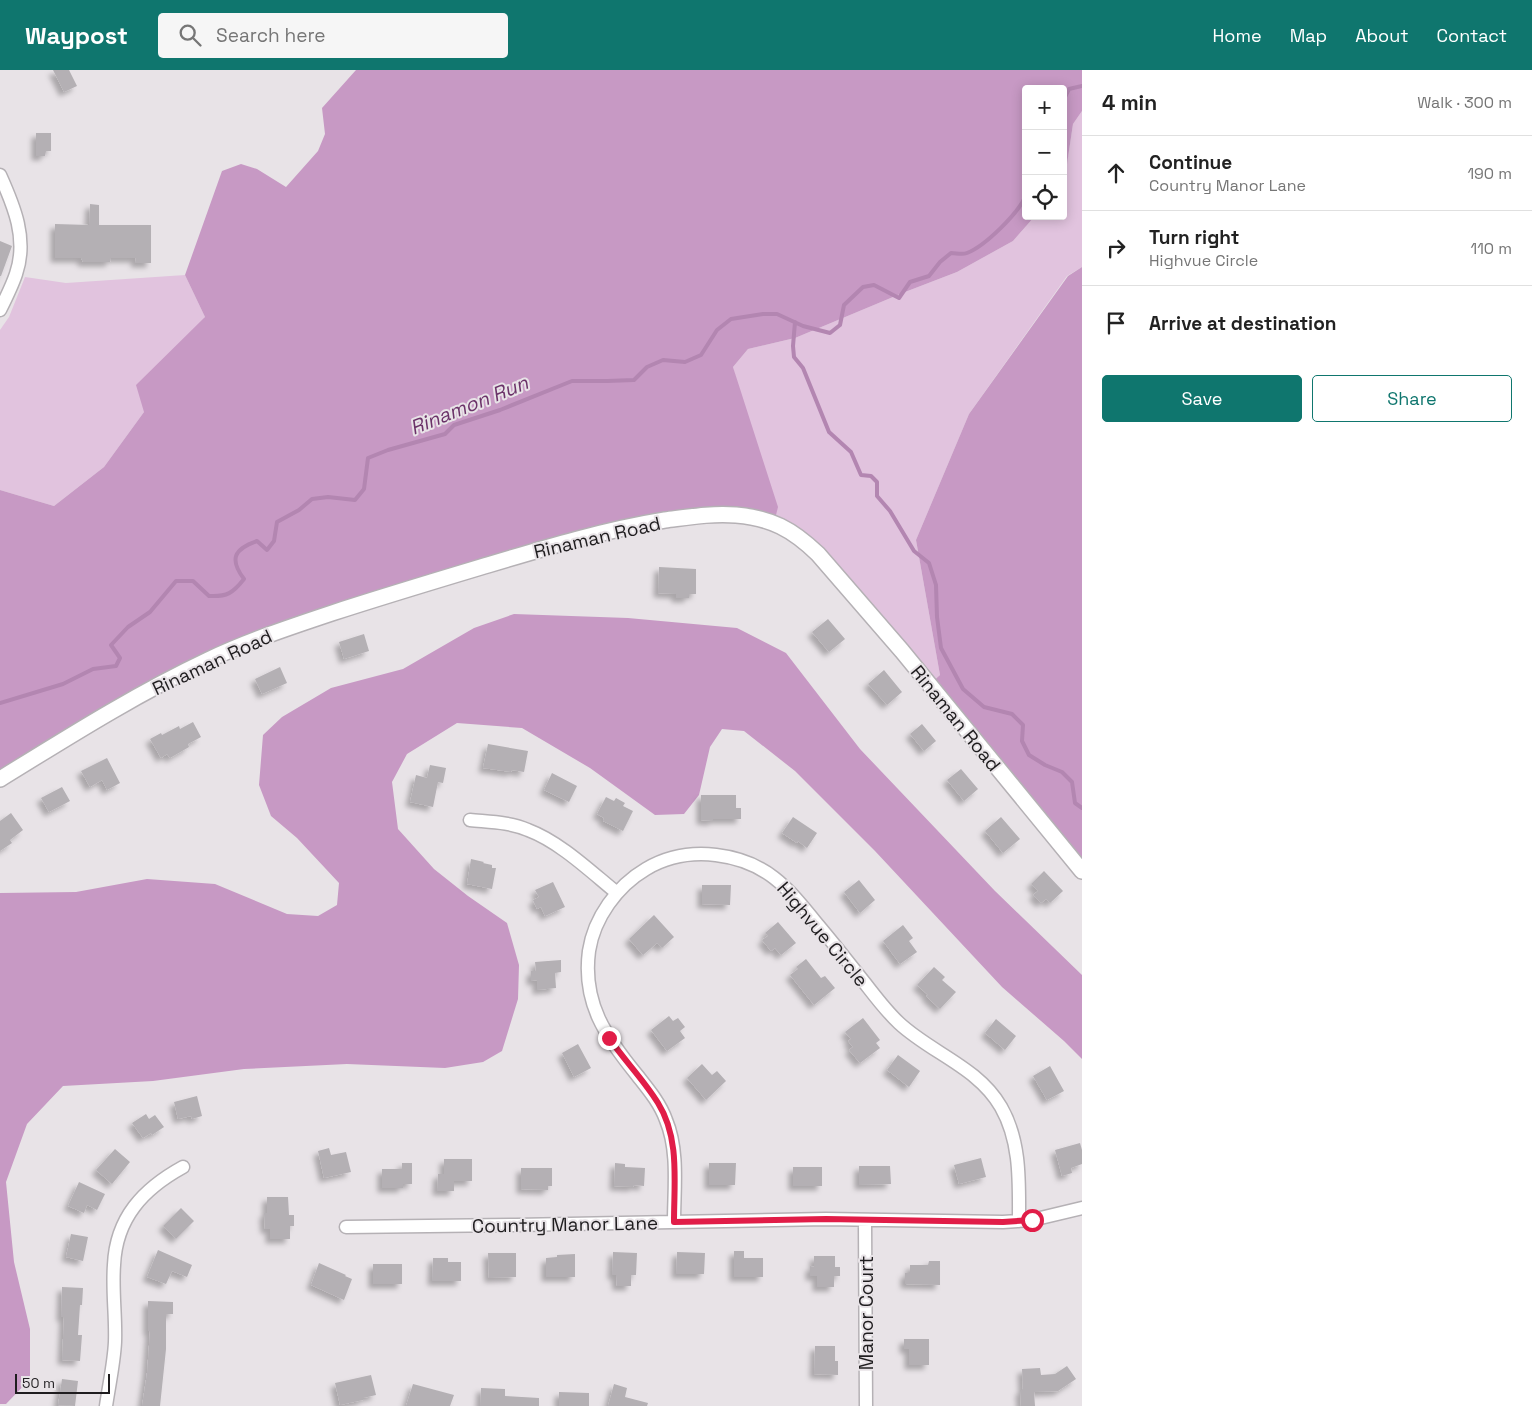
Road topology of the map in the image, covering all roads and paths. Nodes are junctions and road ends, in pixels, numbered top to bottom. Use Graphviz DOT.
graph roads {
  1 [pos="0,175"];
  2 [pos="0,310"];
  3 [pos="0,779"];
  4 [pos="470,820"];
  5 [pos="1082,871"];
  6 [pos="617,893"];
  7 [pos="183,1167"];
  8 [pos="1082,1208"];
  9 [pos="865,1220"];
  10 [pos="1019,1221"];
  11 [pos="674,1222"];
  12 [pos="346,1226"];
  13 [pos="106,1406"];
  14 [pos="866,1406"];
  1 -- 2 [label="street"];
  3 -- 5 [label="street, Rinaman Road"];
  4 -- 6 [label="street"];
  6 -- 10 [label="street, Highvue Circle"];
  6 -- 11 [label="street, Highvue Circle"];
  7 -- 13 [label="street"];
  8 -- 10 [label="street, Country Manor Lane"];
  9 -- 10 [label="street, Country Manor Lane"];
  9 -- 11 [label="street, Country Manor Lane"];
  9 -- 14 [label="street, Manor Court"];
  11 -- 12 [label="street, Country Manor Lane"];
}
